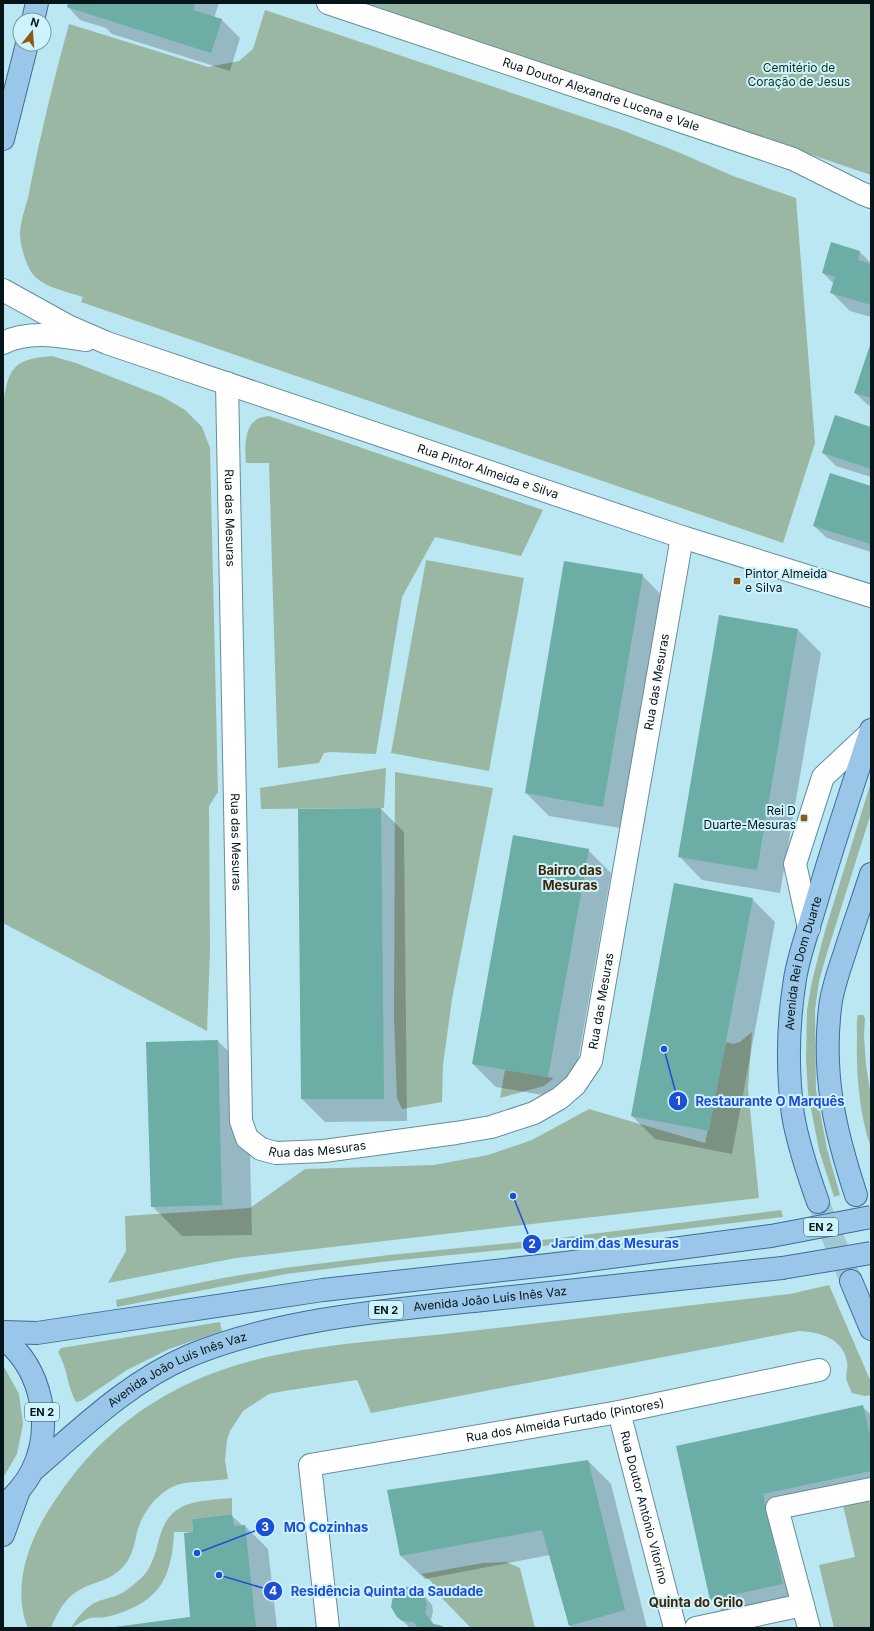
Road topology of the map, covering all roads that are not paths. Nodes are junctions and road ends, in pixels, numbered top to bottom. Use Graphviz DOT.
graph roads {
  1 [pos="328,3"];
  2 [pos="25,52"];
  3 [pos="3,139"];
  4 [pos="871,197"];
  5 [pos="3,290"];
  6 [pos="3,329"];
  7 [pos="53,336"];
  8 [pos="3,343"];
  9 [pos="107,343"];
  10 [pos="227,383"];
  11 [pos="682,538"];
  12 [pos="871,596"];
  13 [pos="871,731"];
  14 [pos="871,874"];
  15 [pos="809,928"];
  16 [pos="856,1195"];
  17 [pos="818,1202"];
  18 [pos="871,1217"];
  19 [pos="871,1252"];
  20 [pos="851,1281"];
  21 [pos="871,1329"];
  22 [pos="3,1332"];
  23 [pos="3,1338"];
  24 [pos="819,1370"];
  25 [pos="619,1412"];
  26 [pos="32,1472"];
  27 [pos="871,1489"];
  28 [pos="10,1500"];
  29 [pos="3,1535"];
  30 [pos="803,1605"];
  31 [pos="328,1628"];
  32 [pos="675,1628"];
  33 [pos="696,1628"];
  34 [pos="809,1628"];
  1 -- 4 [label="street, Rua Doutor Alexandre Lucena e Vale"];
  2 -- 3 [label="main road"];
  5 -- 9 [label="street, Rua Pintor Almeida e Silva"];
  6 -- 7 [label="street"];
  7 -- 8 [label="street, Rua Pintor Almeida e Silva"];
  7 -- 9 [label="street, Rua Pintor Almeida e Silva"];
  9 -- 10 [label="street, Rua Pintor Almeida e Silva"];
  10 -- 11 [label="street, Rua Pintor Almeida e Silva"];
  10 -- 11 [label="street, Rua das Mesuras"];
  11 -- 12 [label="street, Rua Pintor Almeida e Silva"];
  13 -- 15 [label="main road, Avenida Rei Dom Duarte"];
  13 -- 15 [label="street"];
  14 -- 16 [label="main road"];
  15 -- 17 [label="main road, Avenida Rei Dom Duarte"];
  18 -- 22 [label="main road, EN 2, bridge"];
  19 -- 26 [label="main road, Avenida João Luís Inês Vaz / EN 2, bridge"];
  20 -- 21 [label="main road"];
  23 -- 26 [label="main road, EN 2"];
  24 -- 25 [label="street, Rua dos Almeida Furtado (Pintores)"];
  25 -- 31 [label="street, Rua dos Almeida Furtado (Pintores)"];
  25 -- 32 [label="street, Rua Doutor António Vitorino"];
  26 -- 28 [label="main road, EN 2"];
  27 -- 30 [label="street"];
  28 -- 29 [label="main road"];
  30 -- 33 [label="street"];
  30 -- 34 [label="street"];
}
